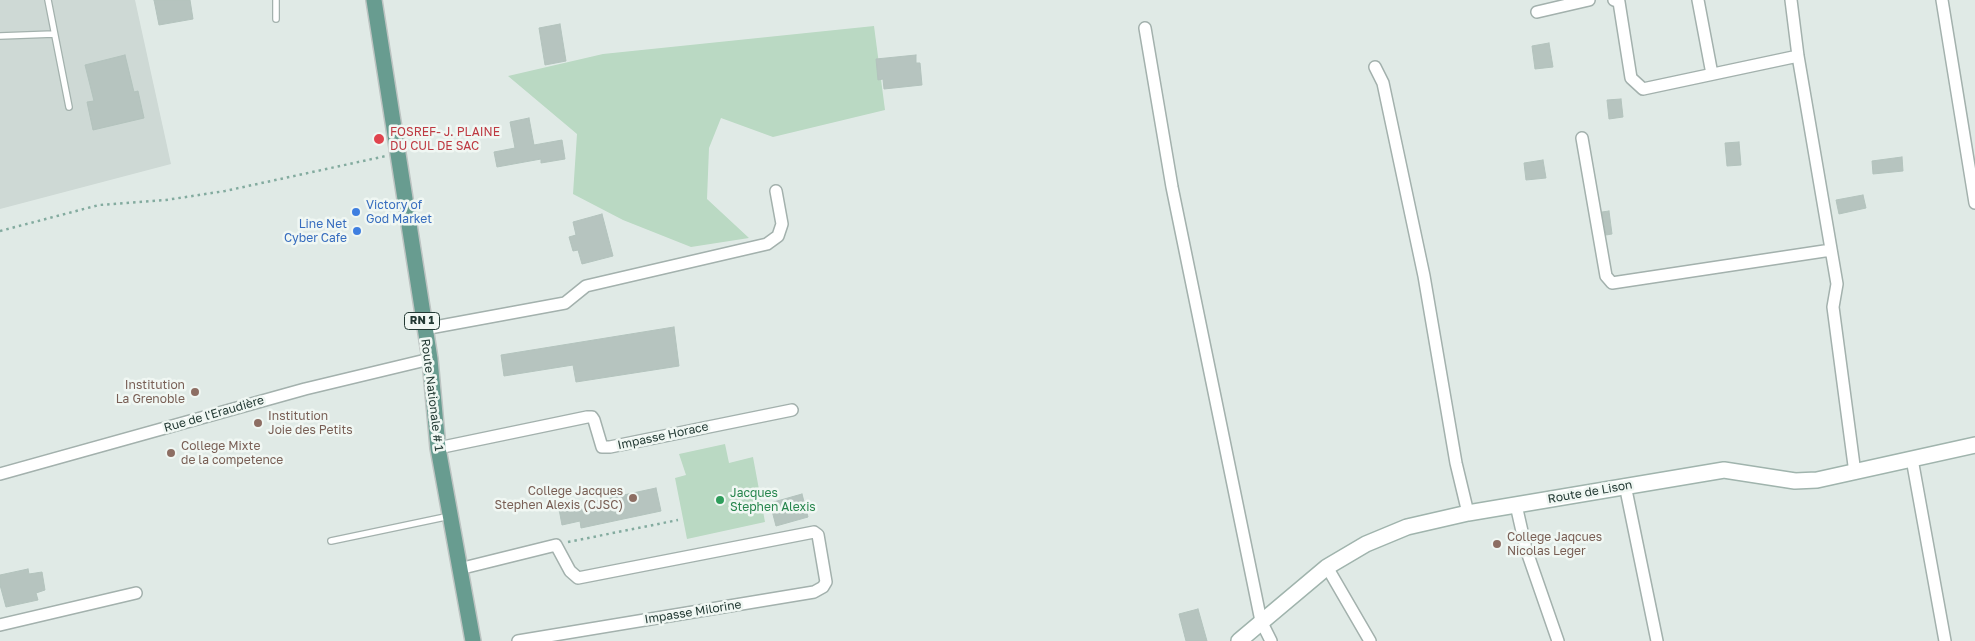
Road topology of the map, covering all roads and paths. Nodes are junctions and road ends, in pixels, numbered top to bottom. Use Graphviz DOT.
graph roads {
  1 [pos="48,0"];
  2 [pos="276,0"];
  3 [pos="378,0"];
  4 [pos="1589,0"];
  5 [pos="1614,0"];
  6 [pos="1698,0"];
  7 [pos="1791,0"];
  8 [pos="1942,0"];
  9 [pos="1537,12"];
  10 [pos="276,19"];
  11 [pos="1145,28"];
  12 [pos="54,34"];
  13 [pos="0,36"];
  14 [pos="1798,56"];
  15 [pos="1375,67"];
  16 [pos="1712,74"];
  17 [pos="68,107"];
  18 [pos="1582,138"];
  19 [pos="397,153"];
  20 [pos="776,191"];
  21 [pos="1975,203"];
  22 [pos="0,230"];
  23 [pos="1831,250"];
  24 [pos="424,329"];
  25 [pos="430,359"];
  26 [pos="792,410"];
  27 [pos="1975,446"];
  28 [pos="438,448"];
  29 [pos="1912,459"];
  30 [pos="1855,473"];
  31 [pos="0,474"];
  32 [pos="1625,485"];
  33 [pos="1516,505"];
  34 [pos="1468,513"];
  35 [pos="450,516"];
  36 [pos="678,520"];
  37 [pos="331,541"];
  38 [pos="556,544"];
  39 [pos="1327,567"];
  40 [pos="459,569"];
  41 [pos="136,593"];
  42 [pos="1262,621"];
  43 [pos="0,625"];
  44 [pos="472,641"];
  45 [pos="518,641"];
  46 [pos="1239,641"];
  47 [pos="1271,641"];
  48 [pos="1370,641"];
  49 [pos="1558,641"];
  50 [pos="1657,641"];
  51 [pos="1945,641"];
  1 -- 12 [label="lane"];
  2 -- 10 [label="lane"];
  3 -- 19 [label="main road, Route Nationale # 1 / RN 1"];
  4 -- 9 [label="street"];
  5 -- 16 [label="street"];
  6 -- 16 [label="street"];
  7 -- 14 [label="street"];
  8 -- 21 [label="street"];
  11 -- 42 [label="street"];
  12 -- 13 [label="lane"];
  12 -- 17 [label="lane"];
  14 -- 16 [label="street"];
  14 -- 23 [label="street"];
  15 -- 34 [label="street"];
  18 -- 23 [label="street"];
  19 -- 22 [label="path"];
  19 -- 24 [label="main road, Route Nationale # 1 / RN 1"];
  20 -- 24 [label="street"];
  23 -- 30 [label="street"];
  24 -- 25 [label="main road, Route Nationale # 1 / RN 1"];
  25 -- 28 [label="main road, Route Nationale # 1 / RN 1"];
  25 -- 31 [label="street, Rue de l'Eraudière"];
  26 -- 28 [label="street, Impasse Horace"];
  27 -- 29 [label="street, Route de Lison"];
  28 -- 35 [label="main road, Route Nationale # 1 / RN 1"];
  29 -- 30 [label="street, Route de Lison"];
  29 -- 51 [label="street"];
  30 -- 32 [label="street, Route de Lison"];
  32 -- 33 [label="street, Route de Lison"];
  32 -- 50 [label="street"];
  33 -- 34 [label="street, Route de Lison"];
  33 -- 49 [label="street"];
  34 -- 39 [label="street, Route de Lison"];
  35 -- 37 [label="lane"];
  35 -- 40 [label="main road, Route Nationale # 1 / RN 1"];
  36 -- 38 [label="path"];
  38 -- 40 [label="street"];
  38 -- 45 [label="street, Impasse Milorine"];
  39 -- 42 [label="street, Route de Lison"];
  39 -- 48 [label="street"];
  40 -- 44 [label="main road, Route Nationale # 1 / RN 1"];
  41 -- 43 [label="street"];
  42 -- 46 [label="street, Route de Lison"];
  42 -- 47 [label="street"];
}
